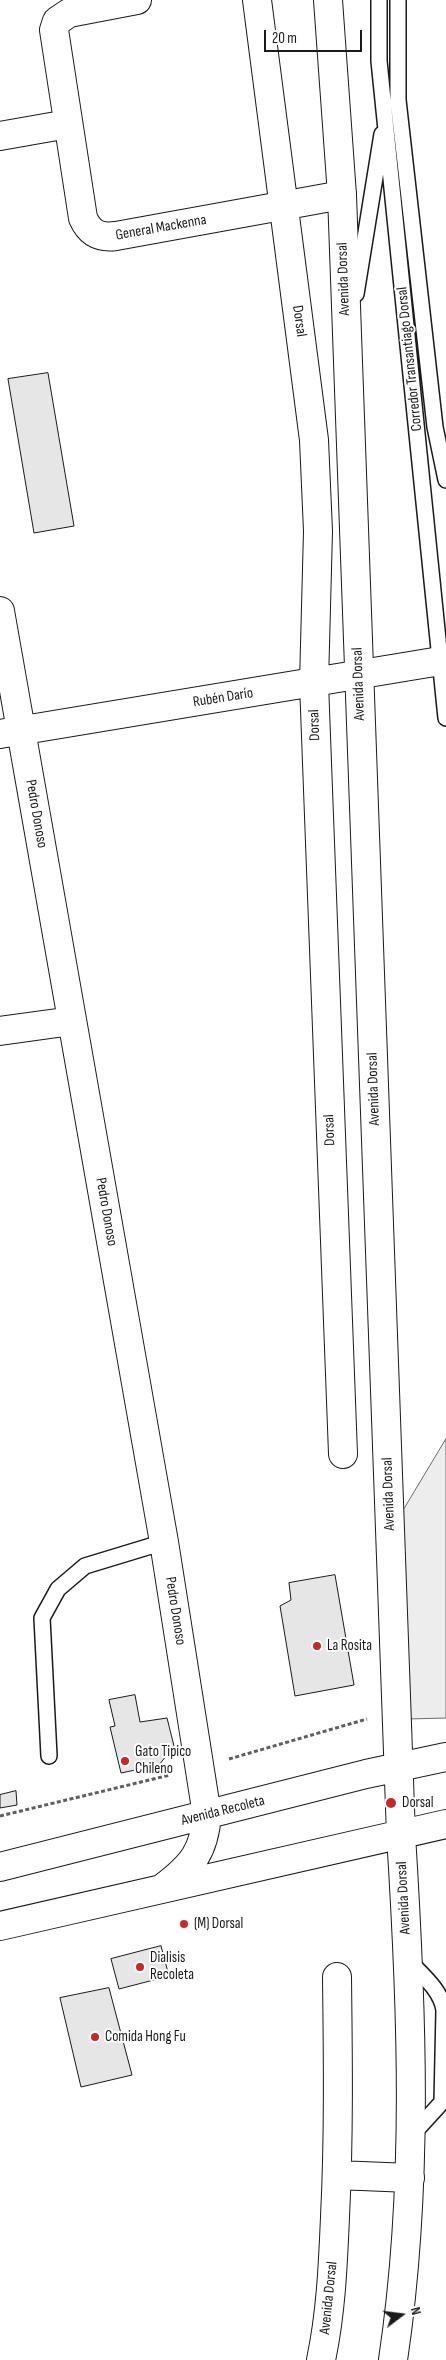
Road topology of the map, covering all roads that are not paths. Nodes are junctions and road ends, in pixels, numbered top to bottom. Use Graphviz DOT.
graph roads {
  1 [pos="137,0"];
  2 [pos="257,0"];
  3 [pos="328,0"];
  4 [pos="379,0"];
  5 [pos="398,0"];
  6 [pos="386,115"];
  7 [pos="68,124"];
  8 [pos="0,136"];
  9 [pos="342,195"];
  10 [pos="284,206"];
  11 [pos="347,349"];
  12 [pos="446,480"];
  13 [pos="0,611"];
  14 [pos="443,661"];
  15 [pos="359,675"];
  16 [pos="314,682"];
  17 [pos="446,718"];
  18 [pos="10,733"];
  19 [pos="72,1021"];
  20 [pos="0,1031"];
  21 [pos="343,1454"];
  22 [pos="164,1542"];
  23 [pos="49,1756"];
  24 [pos="446,1757"];
  25 [pos="397,1768"];
  26 [pos="207,1815"];
  27 [pos="446,1824"];
  28 [pos="400,1835"];
  29 [pos="0,1866"];
  30 [pos="163,1888"];
  31 [pos="0,1926"];
  32 [pos="337,1977"];
  33 [pos="337,2175"];
  34 [pos="410,2178"];
  35 [pos="321,2360"];
  36 [pos="393,2360"];
  1 -- 7 [label="street, General Mackenna"];
  2 -- 10 [label="street, Dorsal"];
  3 -- 9 [label="street, Avenida Dorsal"];
  4 -- 6 [label="lane, Corredor Transantiago Dorsal"];
  5 -- 12 [label="lane, Corredor Transantiago Dorsal"];
  6 -- 11 [label="lane"];
  6 -- 14 [label="lane, Corredor Transantiago Dorsal"];
  7 -- 8 [label="street"];
  7 -- 10 [label="street, General Mackenna"];
  9 -- 10 [label="street, General Mackenna"];
  9 -- 11 [label="street, Avenida Dorsal"];
  10 -- 16 [label="street, Dorsal"];
  11 -- 15 [label="street, Avenida Dorsal"];
  13 -- 18 [label="street, Pedro Donoso"];
  14 -- 15 [label="street, Rubén Darío"];
  14 -- 17 [label="lane, Corredor Transantiago Dorsal"];
  15 -- 16 [label="street, Rubén Darío"];
  15 -- 25 [label="street, Avenida Dorsal"];
  16 -- 18 [label="street, Rubén Darío"];
  16 -- 21 [label="street, Dorsal"];
  18 -- 19 [label="street, Pedro Donoso"];
  19 -- 20 [label="street"];
  19 -- 22 [label="street, Pedro Donoso"];
  22 -- 23 [label="lane"];
  22 -- 26 [label="street, Pedro Donoso"];
  24 -- 25 [label="street, Avenida Recoleta"];
  25 -- 26 [label="street, Avenida Recoleta"];
  25 -- 28 [label="street, Avenida Dorsal"];
  26 -- 29 [label="street, Avenida Recoleta"];
  26 -- 30 [label="street, Pedro Donoso"];
  27 -- 28 [label="street"];
  28 -- 30 [label="street"];
  28 -- 34 [label="street, Avenida Dorsal"];
  30 -- 31 [label="street"];
  32 -- 33 [label="street, Avenida Dorsal"];
  33 -- 34 [label="street"];
  33 -- 35 [label="street, Avenida Dorsal"];
  34 -- 36 [label="street, Avenida Dorsal"];
}
